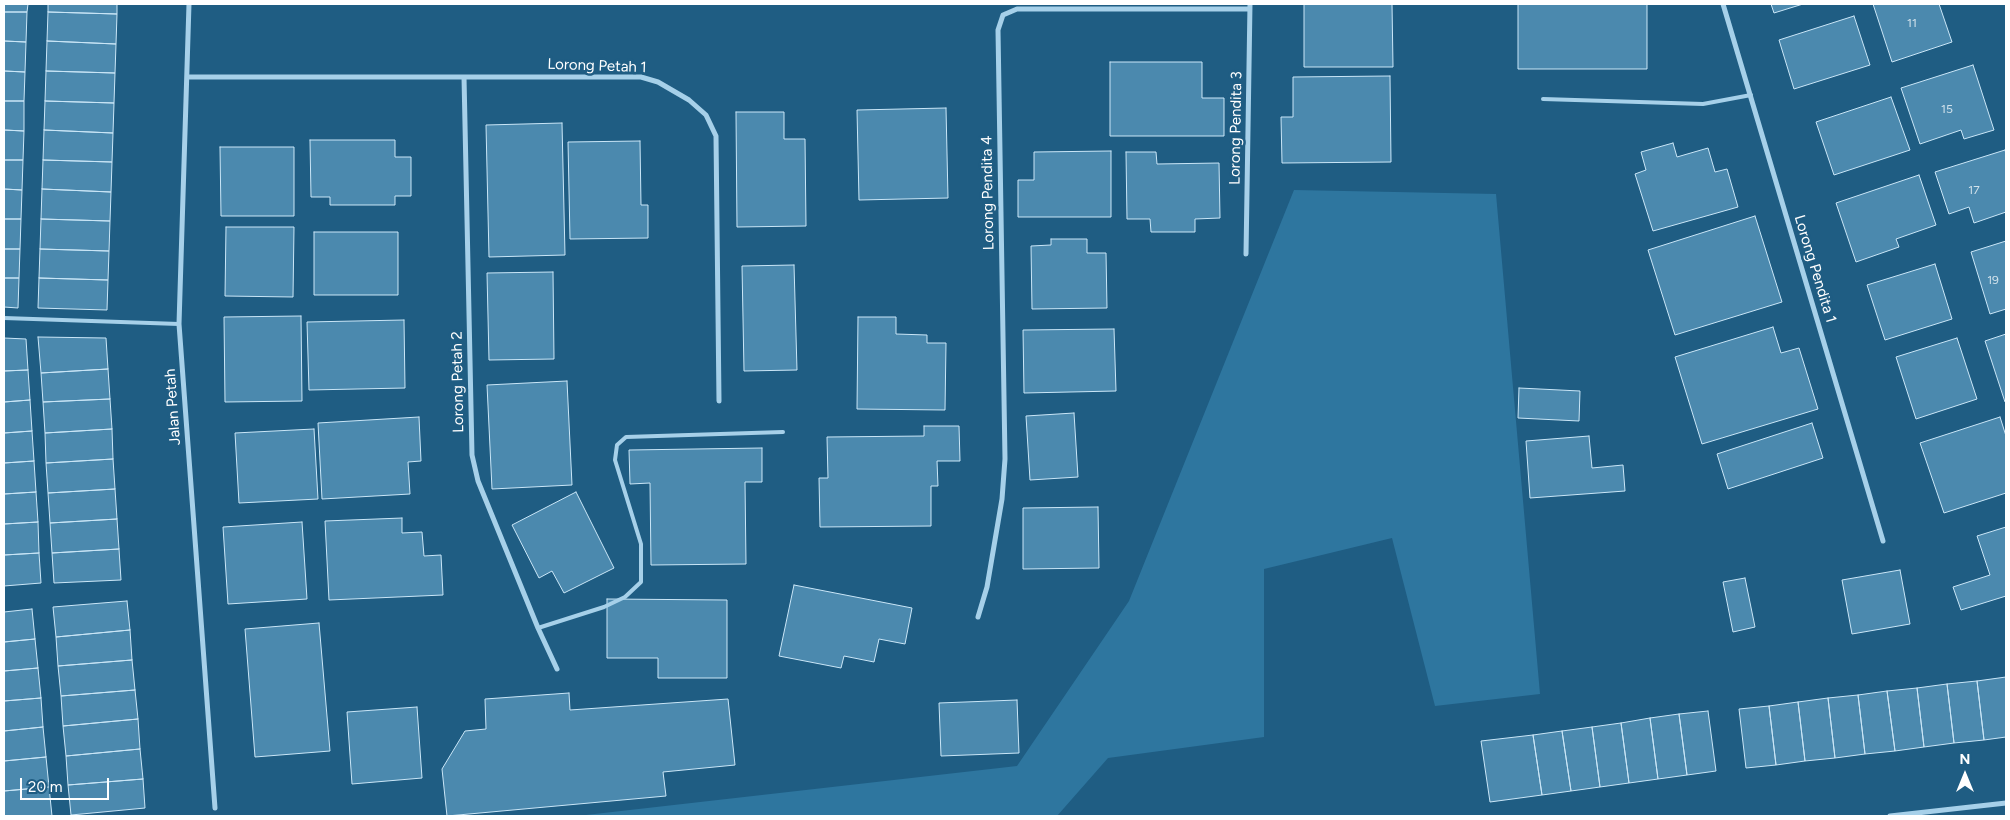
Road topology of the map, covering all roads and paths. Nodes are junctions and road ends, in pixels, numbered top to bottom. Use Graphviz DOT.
graph roads {
  1 [pos="189,4"];
  2 [pos="1723,4"];
  3 [pos="1250,6"];
  4 [pos="188,77"];
  5 [pos="464,77"];
  6 [pos="1751,95"];
  7 [pos="1543,99"];
  8 [pos="1246,254"];
  9 [pos="4,318"];
  10 [pos="179,324"];
  11 [pos="719,401"];
  12 [pos="783,432"];
  13 [pos="1883,541"];
  14 [pos="978,616"];
  15 [pos="538,628"];
  16 [pos="557,669"];
  17 [pos="2006,803"];
  18 [pos="215,808"];
  19 [pos="1890,816"];
  1 -- 4 [label="street, Jalan Petah"];
  2 -- 6 [label="street, Lorong Pendita 1"];
  3 -- 8 [label="street, Lorong Pendita 3"];
  3 -- 14 [label="street, Lorong Pendita 4"];
  4 -- 5 [label="street, Lorong Petah 1"];
  4 -- 10 [label="street, Jalan Petah"];
  5 -- 11 [label="street, Lorong Petah 1"];
  5 -- 15 [label="street, Lorong Petah 2"];
  6 -- 7 [label="lane"];
  6 -- 13 [label="street, Lorong Pendita 1"];
  9 -- 10 [label="lane"];
  10 -- 18 [label="street, Jalan Petah"];
  12 -- 15 [label="lane"];
  15 -- 16 [label="street, Lorong Petah 2"];
  17 -- 19 [label="street"];
}
